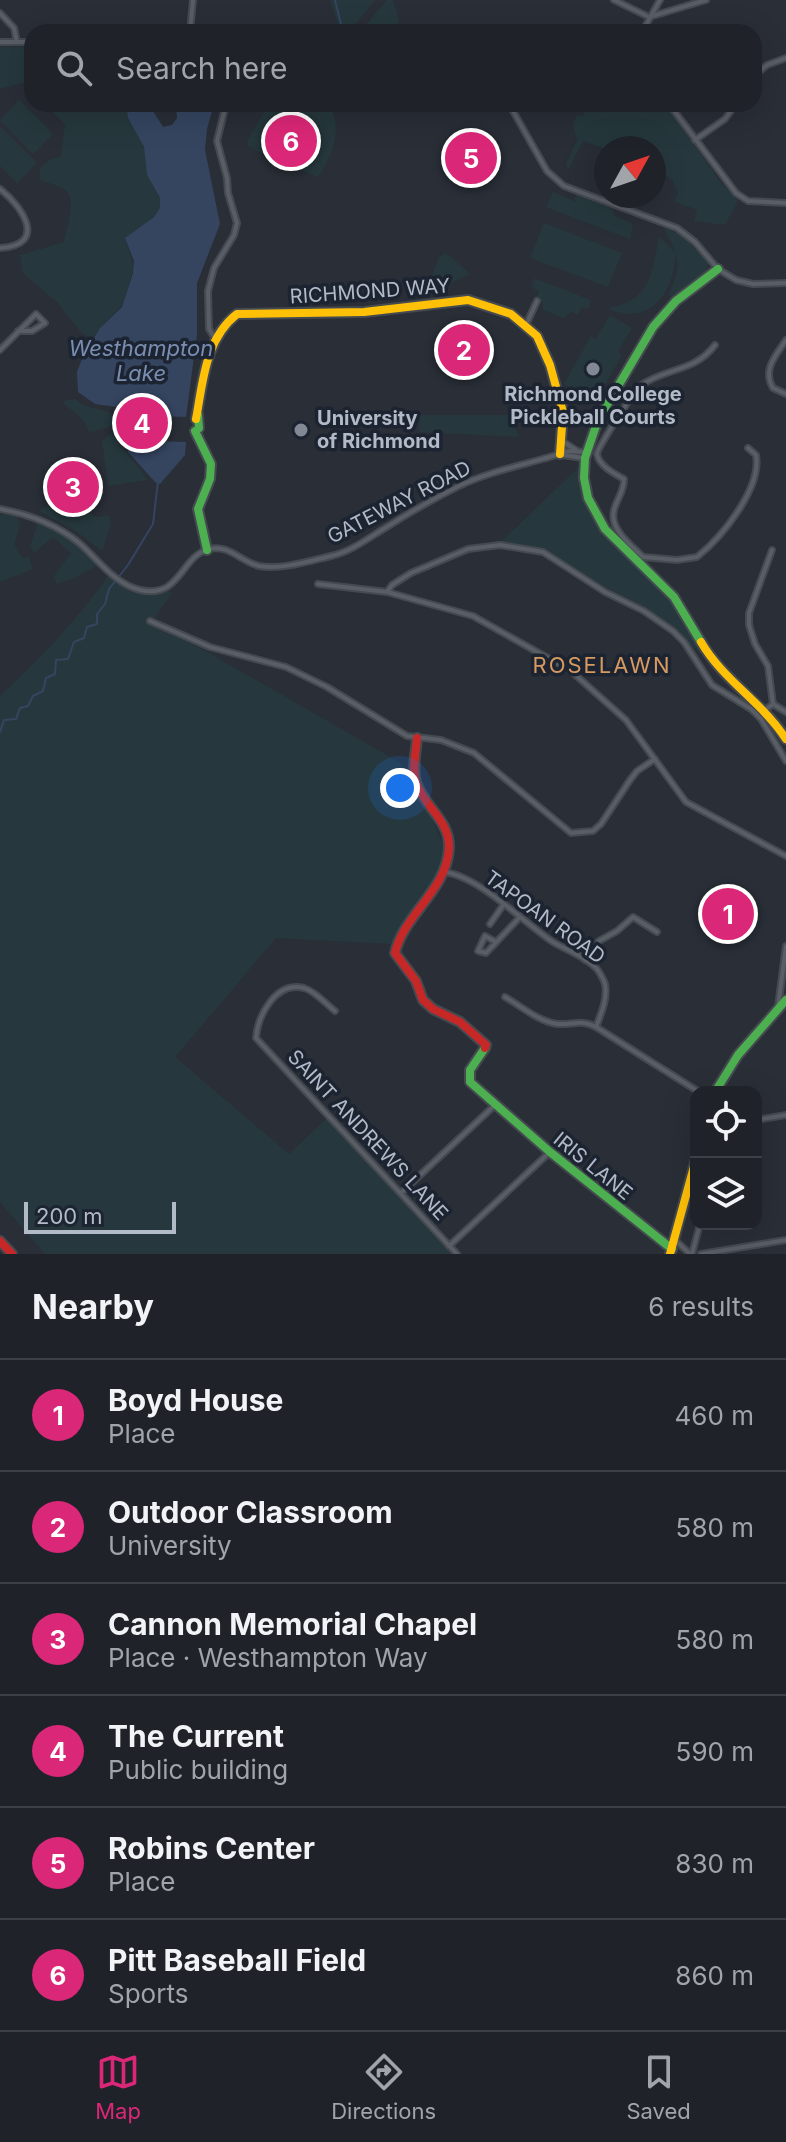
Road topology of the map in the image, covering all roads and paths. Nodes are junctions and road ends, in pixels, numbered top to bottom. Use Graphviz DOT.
graph roads {
  1 [pos="193,0"];
  2 [pos="614,0"];
  3 [pos="660,0"];
  4 [pos="706,0"];
  5 [pos="0,13"];
  6 [pos="649,17"];
  7 [pos="191,24"];
  8 [pos="646,24"];
  9 [pos="0,42"];
  10 [pos="17,42"];
  11 [pos="24,42"];
  12 [pos="786,58"];
  13 [pos="762,69"];
  14 [pos="224,112"];
  15 [pos="513,112"];
  16 [pos="675,112"];
  17 [pos="730,112"];
  18 [pos="695,140"];
  19 [pos="0,189"];
  20 [pos="786,203"];
  21 [pos="0,248"];
  22 [pos="718,269"];
  23 [pos="786,283"];
  24 [pos="537,301"];
  25 [pos="526,325"];
  26 [pos="18,331"];
  27 [pos="216,340"];
  28 [pos="786,340"];
  29 [pos="715,345"];
  30 [pos="0,350"];
  31 [pos="786,394"];
  32 [pos="562,441"];
  33 [pos="748,448"];
  34 [pos="583,453"];
  35 [pos="560,454"];
  36 [pos="0,509"];
  37 [pos="207,550"];
  38 [pos="772,550"];
  39 [pos="638,557"];
  40 [pos="318,584"];
  41 [pos="387,592"];
  42 [pos="150,621"];
  43 [pos="754,706"];
  44 [pos="769,707"];
  45 [pos="786,712"];
  46 [pos="417,738"];
  47 [pos="786,739"];
  48 [pos="655,759"];
  49 [pos="786,761"];
  50 [pos="786,856"];
  51 [pos="442,872"];
  52 [pos="504,904"];
  53 [pos="520,917"];
  54 [pos="490,924"];
  55 [pos="657,932"];
  56 [pos="496,942"];
  57 [pos="786,946"];
  58 [pos="585,960"];
  59 [pos="505,997"];
  60 [pos="786,1000"];
  61 [pos="778,1009"];
  62 [pos="335,1011"];
  63 [pos="596,1027"];
  64 [pos="690,1086"];
  65 [pos="719,1086"];
  66 [pos="495,1105"];
  67 [pos="786,1115"];
  68 [pos="762,1119"];
  69 [pos="550,1152"];
  70 [pos="690,1182"];
  71 [pos="402,1192"];
  72 [pos="698,1230"];
  73 [pos="786,1240"];
  74 [pos="0,1241"];
  75 [pos="449,1246"];
  76 [pos="673,1248"];
  77 [pos="12,1254"];
  78 [pos="457,1254"];
  79 [pos="691,1254"];
  80 [pos="701,1254"];
  1 -- 7 [label="street"];
  2 -- 6 [label="street"];
  3 -- 6 [label="street"];
  4 -- 6 [label="street"];
  5 -- 10 [label="street"];
  6 -- 8 [label="street"];
  9 -- 10 [label="street"];
  10 -- 11 [label="street"];
  12 -- 13 [label="street"];
  14 -- 27 [label="street"];
  15 -- 22 [label="street"];
  16 -- 18 [label="street"];
  17 -- 18 [label="street"];
  18 -- 20 [label="street"];
  19 -- 21 [label="street"];
  22 -- 23 [label="street"];
  22 -- 34 [label="street"];
  24 -- 25 [label="street"];
  25 -- 27 [label="street, RICHMOND WAY"];
  25 -- 32 [label="street"];
  26 -- 26 [label="street"];
  26 -- 30 [label="street"];
  27 -- 37 [label="street, RICHMOND WAY"];
  28 -- 31 [label="street"];
  29 -- 39 [label="street"];
  32 -- 34 [label="street"];
  32 -- 35 [label="street"];
  33 -- 39 [label="street"];
  34 -- 35 [label="street, GATEWAY ROAD"];
  34 -- 39 [label="street"];
  35 -- 37 [label="street, GATEWAY ROAD"];
  36 -- 37 [label="street"];
  38 -- 44 [label="street"];
  39 -- 43 [label="street"];
  40 -- 41 [label="street"];
  41 -- 43 [label="street"];
  41 -- 48 [label="street"];
  42 -- 46 [label="street"];
  43 -- 44 [label="street"];
  43 -- 49 [label="street"];
  44 -- 45 [label="street"];
  44 -- 47 [label="street"];
  46 -- 48 [label="street"];
  46 -- 51 [label="street"];
  48 -- 50 [label="street"];
  51 -- 52 [label="street, TAPOAN ROAD"];
  51 -- 66 [label="street, IRIS LANE"];
  52 -- 53 [label="street, TAPOAN ROAD"];
  52 -- 54 [label="street"];
  53 -- 56 [label="street"];
  53 -- 58 [label="street, TAPOAN ROAD"];
  55 -- 58 [label="street"];
  56 -- 56 [label="street"];
  57 -- 61 [label="street"];
  58 -- 63 [label="street, TAPOAN ROAD"];
  59 -- 63 [label="street"];
  60 -- 61 [label="street"];
  61 -- 65 [label="street"];
  62 -- 71 [label="street, SAINT ANDREWS LANE"];
  63 -- 64 [label="street"];
  66 -- 69 [label="street, IRIS LANE"];
  66 -- 71 [label="street"];
  67 -- 68 [label="street"];
  69 -- 75 [label="street"];
  69 -- 76 [label="street, IRIS LANE"];
  70 -- 76 [label="street"];
  71 -- 75 [label="street, SAINT ANDREWS LANE"];
  72 -- 79 [label="street"];
  73 -- 80 [label="street"];
  74 -- 77 [label="street"];
  75 -- 78 [label="street, SAINT ANDREWS LANE"];
  76 -- 79 [label="street"];
}
